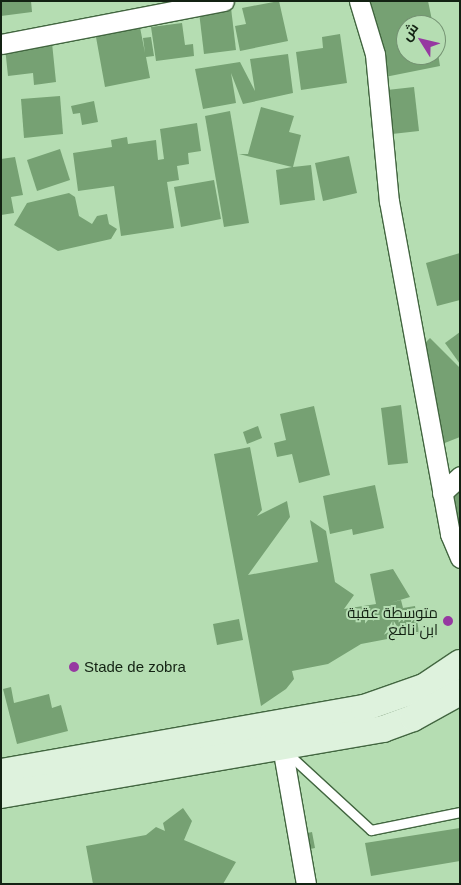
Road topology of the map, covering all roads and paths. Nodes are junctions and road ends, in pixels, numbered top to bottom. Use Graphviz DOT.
graph roads {
  1 [pos="224,1"];
  2 [pos="359,1"];
  3 [pos="1,44"];
  4 [pos="460,476"];
  5 [pos="442,493"];
  6 [pos="460,558"];
  7 [pos="460,663"];
  8 [pos="460,692"];
  9 [pos="280,736"];
  10 [pos="1,772"];
  11 [pos="1,795"];
  12 [pos="460,812"];
  13 [pos="306,884"];
  1 -- 3 [label="street"];
  2 -- 5 [label="street"];
  4 -- 5 [label="street"];
  5 -- 6 [label="street"];
  7 -- 9 [label="street"];
  8 -- 9 [label="street"];
  9 -- 10 [label="street"];
  9 -- 11 [label="street"];
  9 -- 12 [label="lane"];
  9 -- 13 [label="street"];
}
